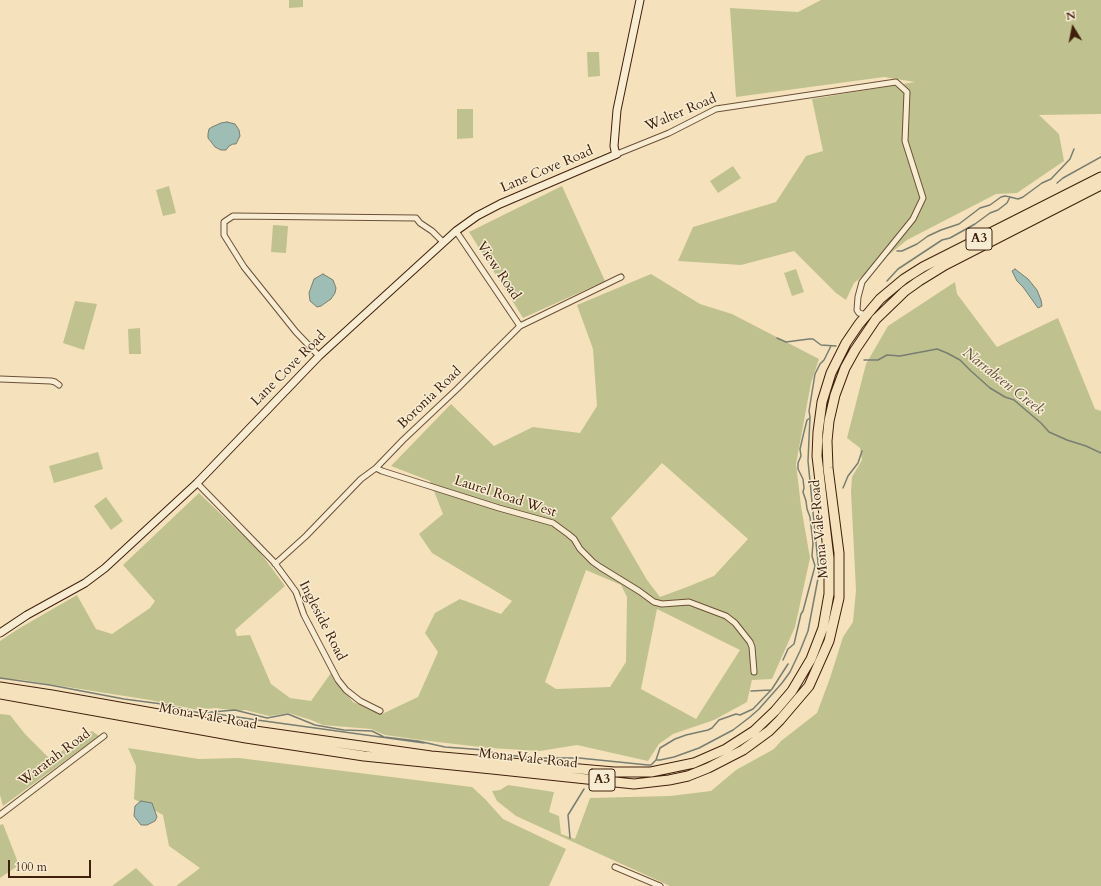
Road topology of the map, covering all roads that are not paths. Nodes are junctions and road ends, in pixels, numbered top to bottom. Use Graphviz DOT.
graph roads {
  1 [pos="640,0"];
  2 [pos="617,154"];
  3 [pos="1101,177"];
  4 [pos="1101,185"];
  5 [pos="456,231"];
  6 [pos="443,242"];
  7 [pos="621,277"];
  8 [pos="866,315"];
  9 [pos="520,326"];
  10 [pos="319,356"];
  11 [pos="0,379"];
  12 [pos="60,385"];
  13 [pos="376,468"];
  14 [pos="197,482"];
  15 [pos="275,564"];
  16 [pos="0,633"];
  17 [pos="754,672"];
  18 [pos="0,687"];
  19 [pos="0,694"];
  20 [pos="380,711"];
  21 [pos="104,736"];
  22 [pos="0,815"];
  23 [pos="615,867"];
  24 [pos="660,886"];
  1 -- 2 [label="street"];
  2 -- 5 [label="street, Lane Cove Road"];
  2 -- 8 [label="street, Walter Road"];
  3 -- 8 [label="highway, Mona Vale Road / A3"];
  4 -- 19 [label="highway, Mona Vale Road / A3"];
  5 -- 6 [label="street, Lane Cove Road"];
  5 -- 9 [label="street, View Road"];
  6 -- 10 [label="street, Lane Cove Road"];
  6 -- 10 [label="street"];
  7 -- 9 [label="street, Boronia Road"];
  8 -- 18 [label="highway, Mona Vale Road / A3"];
  9 -- 13 [label="street, Boronia Road"];
  10 -- 14 [label="street, Lane Cove Road"];
  11 -- 12 [label="street"];
  13 -- 15 [label="street, Boronia Road"];
  13 -- 17 [label="street, Laurel Road West"];
  14 -- 15 [label="street, Ingleside Road"];
  14 -- 16 [label="street, Lane Cove Road"];
  15 -- 20 [label="street, Ingleside Road"];
  21 -- 22 [label="street, Waratah Road"];
  23 -- 24 [label="street"];
}
